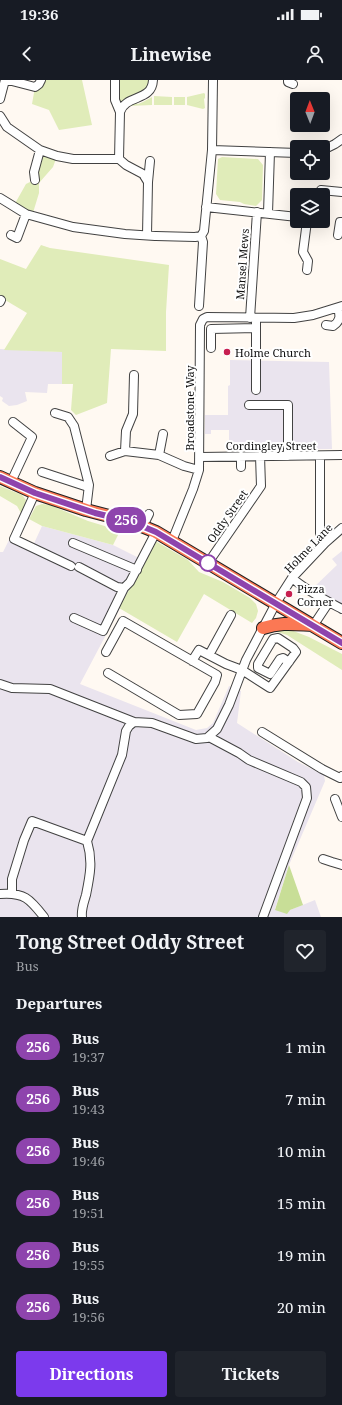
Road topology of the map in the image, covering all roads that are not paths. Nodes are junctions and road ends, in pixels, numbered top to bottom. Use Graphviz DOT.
graph roads {
  1 [pos="7,80"];
  2 [pos="41,80"];
  3 [pos="115,80"];
  4 [pos="153,80"];
  5 [pos="213,80"];
  6 [pos="0,99"];
  7 [pos="120,112"];
  8 [pos="0,116"];
  9 [pos="342,140"];
  10 [pos="330,147"];
  11 [pos="40,150"];
  12 [pos="212,150"];
  13 [pos="270,152"];
  14 [pos="290,153"];
  15 [pos="119,159"];
  16 [pos="150,161"];
  17 [pos="34,180"];
  18 [pos="148,182"];
  19 [pos="330,191"];
  20 [pos="342,192"];
  21 [pos="0,198"];
  22 [pos="206,206"];
  23 [pos="257,212"];
  24 [pos="268,213"];
  25 [pos="26,214"];
  26 [pos="290,216"];
  27 [pos="342,222"];
  28 [pos="306,228"];
  29 [pos="11,235"];
  30 [pos="152,235"];
  31 [pos="338,235"];
  32 [pos="201,236"];
  33 [pos="307,270"];
  34 [pos="199,306"];
  35 [pos="340,307"];
  36 [pos="253,318"];
  37 [pos="326,325"];
  38 [pos="256,328"];
  39 [pos="211,348"];
  40 [pos="134,375"];
  41 [pos="256,390"];
  42 [pos="249,406"];
  43 [pos="55,413"];
  44 [pos="13,422"];
  45 [pos="163,434"];
  46 [pos="125,451"];
  47 [pos="159,455"];
  48 [pos="342,455"];
  49 [pos="110,456"];
  50 [pos="241,456"];
  51 [pos="260,456"];
  52 [pos="288,456"];
  53 [pos="320,456"];
  54 [pos="200,457"];
  55 [pos="241,467"];
  56 [pos="199,470"];
  57 [pos="42,472"];
  58 [pos="5,479"];
  59 [pos="88,487"];
  60 [pos="35,493"];
  61 [pos="86,510"];
  62 [pos="149,514"];
  63 [pos="143,526"];
  64 [pos="342,528"];
  65 [pos="156,532"];
  66 [pos="172,541"];
  67 [pos="73,543"];
  68 [pos="325,543"];
  69 [pos="208,563"];
  70 [pos="137,570"];
  71 [pos="292,578"];
  72 [pos="124,588"];
  73 [pos="328,602"];
  74 [pos="276,603"];
  75 [pos="342,609"];
  76 [pos="231,615"];
  77 [pos="74,618"];
  78 [pos="313,626"];
  79 [pos="263,628"];
  80 [pos="342,643"];
  81 [pos="106,652"];
  82 [pos="209,655"];
  83 [pos="192,661"];
  84 [pos="289,662"];
  85 [pos="242,670"];
  86 [pos="108,673"];
  87 [pos="0,684"];
  88 [pos="134,722"];
  89 [pos="262,732"];
  90 [pos="209,737"];
  91 [pos="342,776"];
  92 [pos="336,799"];
  93 [pos="342,817"];
  94 [pos="87,841"];
  95 [pos="323,858"];
  96 [pos="342,865"];
  97 [pos="12,893"];
  98 [pos="0,894"];
  99 [pos="44,917"];
  100 [pos="82,917"];
  101 [pos="263,917"];
  1 -- 2 [label="street"];
  1 -- 6 [label="street"];
  3 -- 7 [label="street"];
  4 -- 7 [label="street"];
  5 -- 12 [label="street"];
  7 -- 15 [label="street"];
  8 -- 11 [label="street"];
  9 -- 10 [label="street"];
  11 -- 15 [label="street"];
  11 -- 17 [label="street"];
  12 -- 13 [label="street"];
  12 -- 22 [label="street"];
  13 -- 14 [label="street"];
  13 -- 24 [label="street"];
  15 -- 18 [label="street"];
  16 -- 18 [label="street"];
  18 -- 30 [label="street"];
  19 -- 20 [label="street"];
  21 -- 25 [label="street"];
  22 -- 23 [label="street"];
  22 -- 32 [label="street"];
  23 -- 24 [label="street"];
  23 -- 36 [label="street, Mansel Mews"];
  24 -- 26 [label="street"];
  25 -- 29 [label="street"];
  25 -- 30 [label="street"];
  27 -- 31 [label="street"];
  28 -- 33 [label="street"];
  30 -- 32 [label="street"];
  32 -- 34 [label="street"];
  35 -- 36 [label="street, Broadstone Way"];
  35 -- 37 [label="street"];
  36 -- 38 [label="street, Mansel Mews"];
  36 -- 54 [label="street, Broadstone Way"];
  38 -- 39 [label="street"];
  38 -- 41 [label="street, Mansel Mews"];
  40 -- 46 [label="street"];
  42 -- 52 [label="street"];
  43 -- 59 [label="street"];
  44 -- 58 [label="street"];
  45 -- 47 [label="street"];
  46 -- 47 [label="street"];
  46 -- 49 [label="street"];
  47 -- 56 [label="street"];
  48 -- 53 [label="street, Cordingley Street"];
  50 -- 51 [label="street, Cordingley Street"];
  50 -- 54 [label="street, Cordingley Street"];
  50 -- 55 [label="street"];
  51 -- 52 [label="street, Cordingley Street"];
  51 -- 69 [label="street, Oddy Street"];
  52 -- 53 [label="street, Cordingley Street"];
  53 -- 68 [label="street"];
  54 -- 56 [label="street, Broadstone Way"];
  56 -- 66 [label="street, Broadstone Way"];
  57 -- 59 [label="street"];
  58 -- 60 [label="highway"];
  59 -- 61 [label="street"];
  60 -- 61 [label="highway"];
  60 -- 72 [label="street"];
  61 -- 63 [label="highway"];
  62 -- 63 [label="street"];
  63 -- 65 [label="highway"];
  64 -- 68 [label="street, Holme Lane"];
  65 -- 66 [label="highway"];
  65 -- 70 [label="street"];
  66 -- 69 [label="highway"];
  67 -- 70 [label="street"];
  68 -- 71 [label="street, Holme Lane"];
  69 -- 74 [label="highway"];
  70 -- 72 [label="street"];
  71 -- 73 [label="street"];
  71 -- 74 [label="street, Holme Lane"];
  72 -- 77 [label="street"];
  73 -- 75 [label="street"];
  73 -- 78 [label="street"];
  74 -- 78 [label="highway"];
  74 -- 79 [label="street, Holme Lane"];
  76 -- 82 [label="street"];
  78 -- 79 [label="highway"];
  78 -- 80 [label="highway"];
  79 -- 85 [label="street, Holme Lane"];
  81 -- 83 [label="street"];
  82 -- 83 [label="street"];
  82 -- 85 [label="street"];
  83 -- 86 [label="street"];
  84 -- 84 [label="street"];
  84 -- 85 [label="street"];
  85 -- 90 [label="street, Holme Lane"];
  87 -- 88 [label="street"];
  88 -- 90 [label="street"];
  88 -- 94 [label="street"];
  89 -- 91 [label="street"];
  90 -- 101 [label="street"];
  92 -- 93 [label="street"];
  94 -- 97 [label="street"];
  94 -- 100 [label="street"];
  95 -- 96 [label="street"];
  97 -- 98 [label="street"];
  97 -- 99 [label="street"];
}
